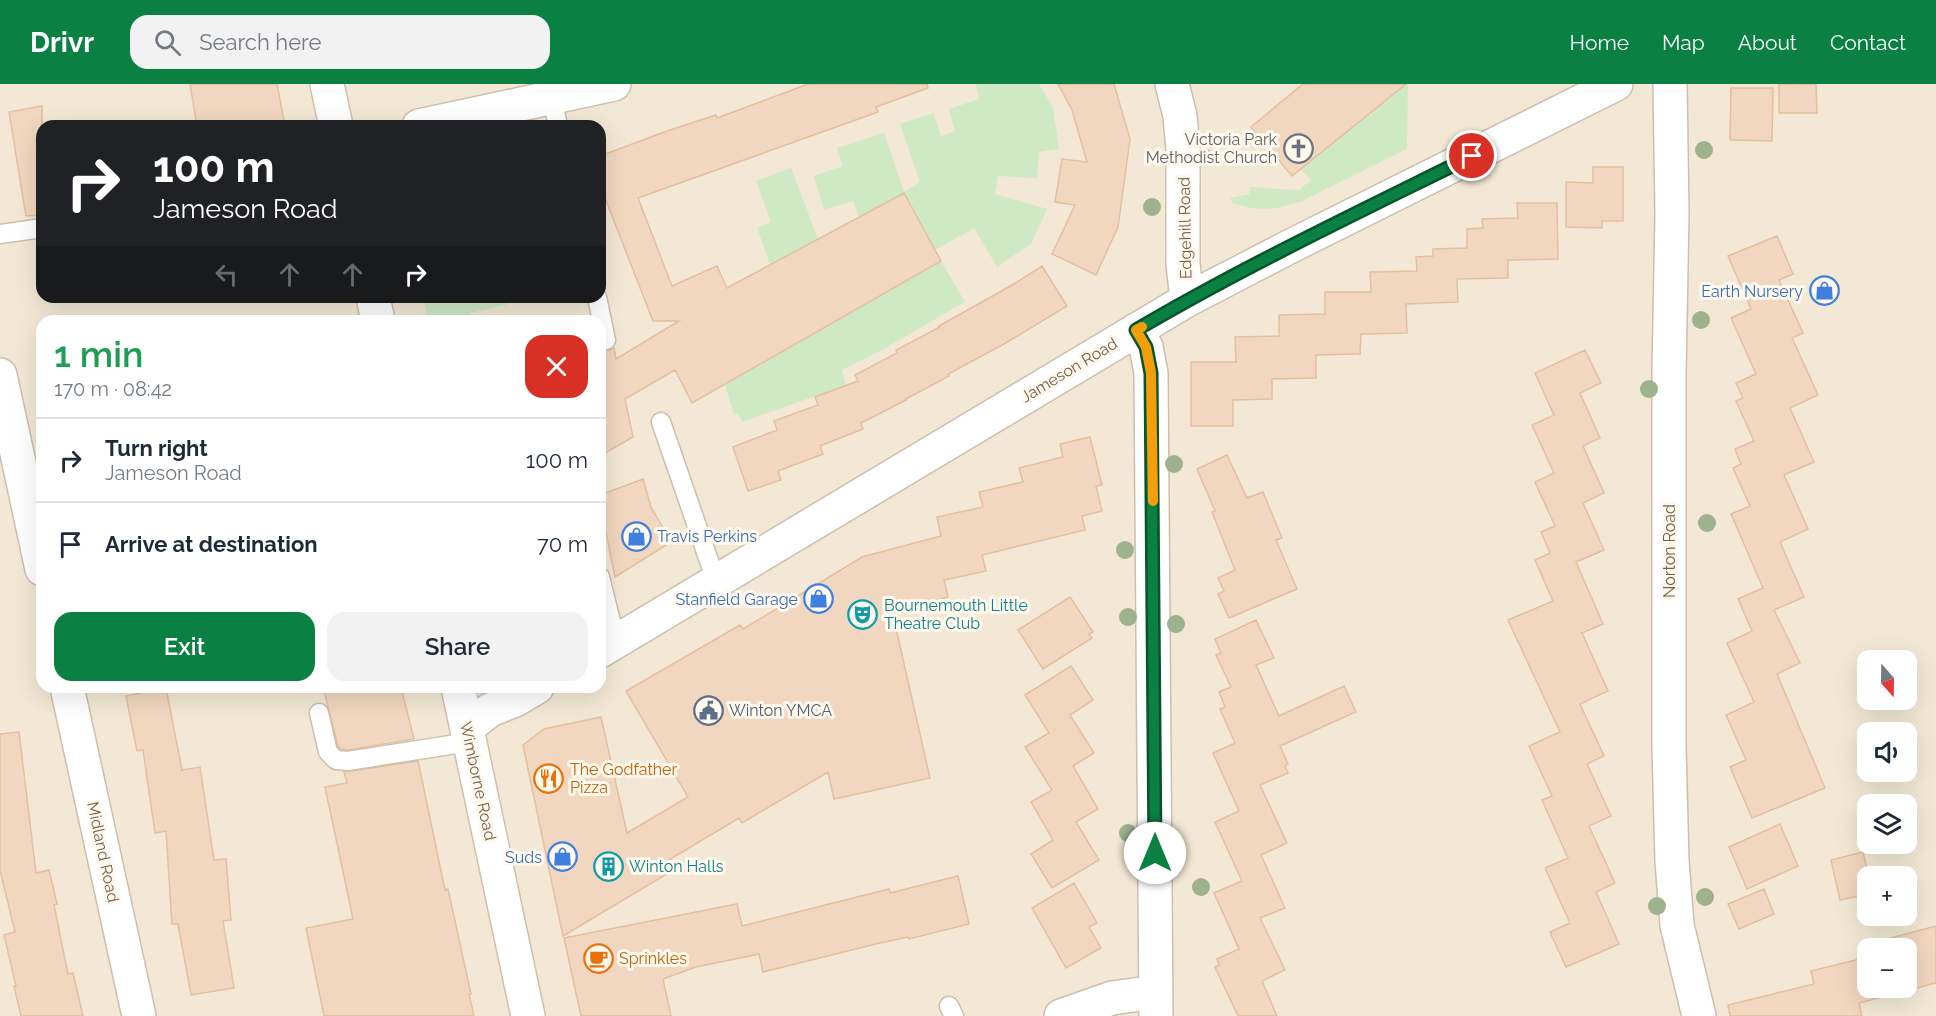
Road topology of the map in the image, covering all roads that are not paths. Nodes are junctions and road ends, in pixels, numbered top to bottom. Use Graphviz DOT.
graph roads {
  1 [pos="327,84"];
  2 [pos="614,84"];
  3 [pos="1172,84"];
  4 [pos="1616,84"];
  5 [pos="1670,84"];
  6 [pos="555,112"];
  7 [pos="335,120"];
  8 [pos="477,120"];
  9 [pos="36,229"];
  10 [pos="0,234"];
  11 [pos="1187,300"];
  12 [pos="1136,330"];
  13 [pos="0,375"];
  14 [pos="661,422"];
  15 [pos="36,541"];
  16 [pos="717,581"];
  17 [pos="606,629"];
  18 [pos="608,646"];
  19 [pos="69,693"];
  20 [pos="459,693"];
  21 [pos="527,693"];
  22 [pos="319,713"];
  23 [pos="468,735"];
  24 [pos="1155,1004"];
  25 [pos="139,1016"];
  26 [pos="528,1016"];
  27 [pos="1061,1016"];
  28 [pos="1700,1016"];
  1 -- 7 [label="street"];
  2 -- 6 [label="street"];
  3 -- 11 [label="street, Edgehill Road"];
  4 -- 11 [label="street, Jameson Road"];
  5 -- 28 [label="street, Norton Road"];
  6 -- 8 [label="street"];
  9 -- 10 [label="lane"];
  11 -- 12 [label="street, Jameson Road"];
  12 -- 16 [label="street, Jameson Road"];
  12 -- 24 [label="street"];
  13 -- 15 [label="street"];
  14 -- 16 [label="lane"];
  16 -- 18 [label="street, Jameson Road"];
  17 -- 18 [label="lane"];
  19 -- 25 [label="street, Midland Road"];
  20 -- 23 [label="street, Wimborne Road"];
  21 -- 23 [label="street"];
  22 -- 23 [label="lane"];
  23 -- 26 [label="street, Wimborne Road"];
  24 -- 27 [label="street"];
}
